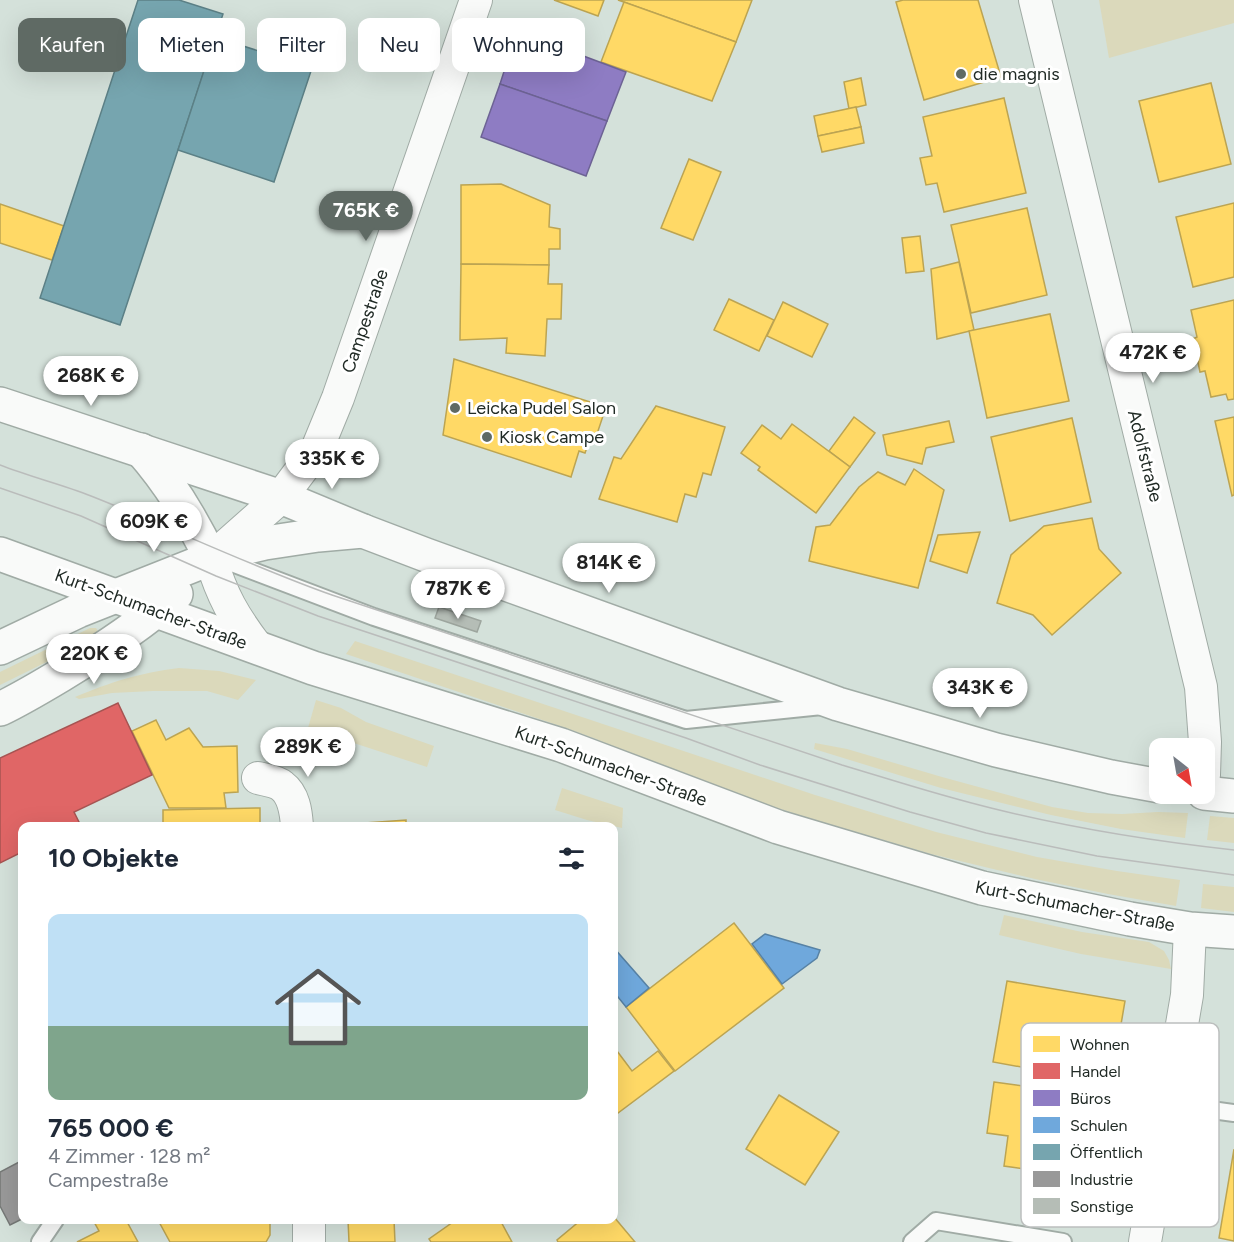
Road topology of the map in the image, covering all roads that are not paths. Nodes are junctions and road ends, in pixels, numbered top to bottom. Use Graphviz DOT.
graph roads {
  1 [pos="476,0"];
  2 [pos="1035,0"];
  3 [pos="0,404"];
  4 [pos="154,454"];
  5 [pos="281,497"];
  6 [pos="363,531"];
  7 [pos="0,554"];
  8 [pos="217,554"];
  9 [pos="115,595"];
  10 [pos="158,610"];
  11 [pos="257,647"];
  12 [pos="0,648"];
  13 [pos="838,704"];
  14 [pos="0,709"];
  15 [pos="1205,738"];
  16 [pos="258,778"];
  17 [pos="1149,784"];
  18 [pos="1215,794"];
  19 [pos="1234,796"];
  20 [pos="297,822"];
  21 [pos="1191,929"];
  22 [pos="1234,933"];
  23 [pos="1182,1023"];
  24 [pos="1219,1111"];
  25 [pos="1234,1113"];
  26 [pos="52,1224"];
  27 [pos="309,1224"];
  28 [pos="1148,1227"];
  29 [pos="40,1242"];
  30 [pos="309,1242"];
  31 [pos="912,1242"];
  32 [pos="1063,1242"];
  33 [pos="1145,1242"];
  1 -- 5 [label="street, Campestraße"];
  2 -- 15 [label="street, Adolfstraße"];
  3 -- 4 [label="main road"];
  4 -- 5 [label="main road"];
  4 -- 8 [label="main road"];
  5 -- 6 [label="main road"];
  5 -- 8 [label="street, Campestraße"];
  6 -- 8 [label="main road"];
  6 -- 13 [label="main road"];
  7 -- 9 [label="main road, Kurt-Schumacher-Straße"];
  8 -- 9 [label="main road"];
  8 -- 10 [label="main road"];
  8 -- 11 [label="street"];
  8 -- 13 [label="lane"];
  9 -- 10 [label="main road, Kurt-Schumacher-Straße"];
  9 -- 12 [label="main road"];
  10 -- 11 [label="main road, Kurt-Schumacher-Straße"];
  10 -- 14 [label="main road"];
  11 -- 21 [label="main road, Kurt-Schumacher-Straße"];
  13 -- 17 [label="main road"];
  16 -- 20 [label="street"];
  18 -- 19 [label="main road"];
  21 -- 22 [label="main road, Kurt-Schumacher-Straße"];
  21 -- 23 [label="street"];
  24 -- 25 [label="lane"];
  26 -- 29 [label="lane"];
  27 -- 30 [label="street"];
  28 -- 33 [label="street"];
  31 -- 32 [label="lane"];
}
